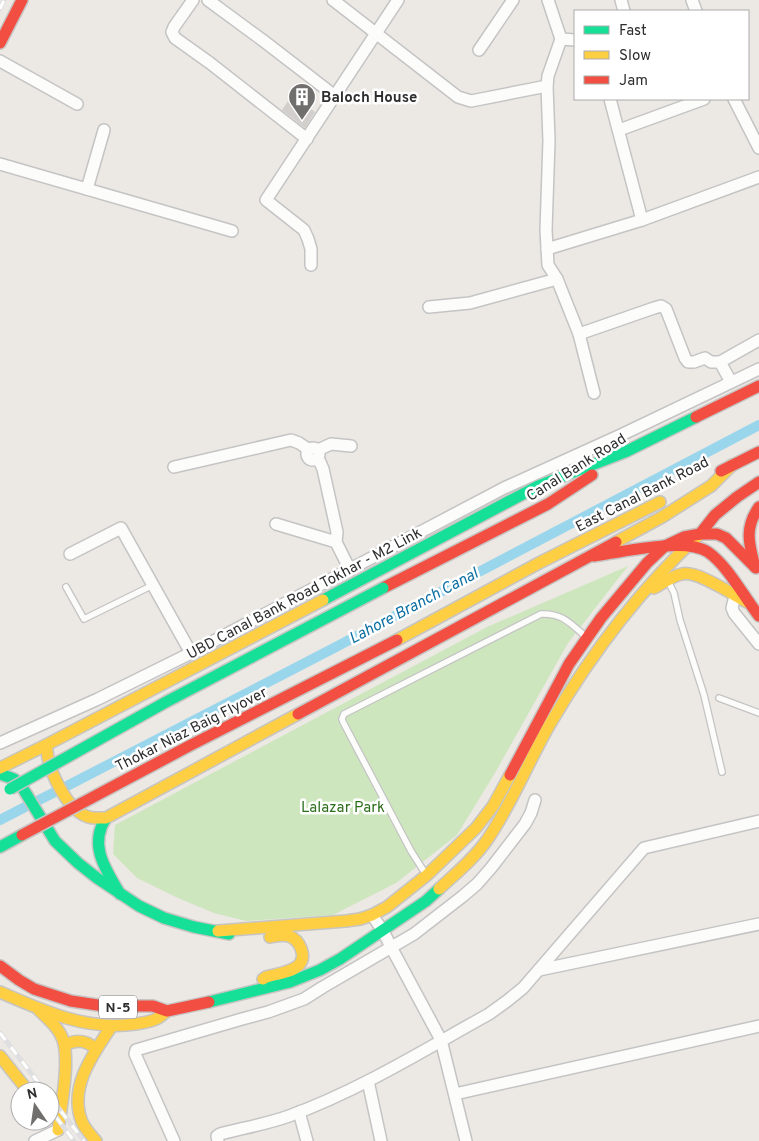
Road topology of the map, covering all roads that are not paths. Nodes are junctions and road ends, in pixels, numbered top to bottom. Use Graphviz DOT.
graph roads {
  1 [pos="22,0"];
  2 [pos="192,0"];
  3 [pos="208,0"];
  4 [pos="333,0"];
  5 [pos="398,0"];
  6 [pos="513,0"];
  7 [pos="548,0"];
  8 [pos="376,34"];
  9 [pos="560,39"];
  10 [pos="574,40"];
  11 [pos="0,43"];
  12 [pos="479,50"];
  13 [pos="0,62"];
  14 [pos="547,86"];
  15 [pos="336,96"];
  16 [pos="610,100"];
  17 [pos="701,100"];
  18 [pos="735,100"];
  19 [pos="77,104"];
  20 [pos="104,130"];
  21 [pos="618,130"];
  22 [pos="307,139"];
  23 [pos="759,148"];
  24 [pos="0,164"];
  25 [pos="759,177"];
  26 [pos="87,189"];
  27 [pos="642,220"];
  28 [pos="232,230"];
  29 [pos="547,249"];
  30 [pos="311,265"];
  31 [pos="557,279"];
  32 [pos="429,307"];
  33 [pos="579,334"];
  34 [pos="759,340"];
  35 [pos="720,362"];
  36 [pos="759,369"];
  37 [pos="731,382"];
  38 [pos="759,386"];
  39 [pos="594,393"];
  40 [pos="351,446"];
  41 [pos="625,452"];
  42 [pos="759,452"];
  43 [pos="314,453"];
  44 [pos="732,465"];
  45 [pos="174,468"];
  46 [pos="759,482"];
  47 [pos="759,507"];
  48 [pos="276,524"];
  49 [pos="700,534"];
  50 [pos="336,542"];
  51 [pos="665,546"];
  52 [pos="687,546"];
  53 [pos="70,554"];
  54 [pos="590,556"];
  55 [pos="539,564"];
  56 [pos="757,569"];
  57 [pos="350,570"];
  58 [pos="668,581"];
  59 [pos="153,585"];
  60 [pos="66,587"];
  61 [pos="642,594"];
  62 [pos="735,596"];
  63 [pos="748,602"];
  64 [pos="759,616"];
  65 [pos="587,637"];
  66 [pos="397,640"];
  67 [pos="759,644"];
  68 [pos="191,654"];
  69 [pos="719,698"];
  70 [pos="759,713"];
  71 [pos="0,744"];
  72 [pos="48,744"];
  73 [pos="0,768"];
  74 [pos="722,772"];
  75 [pos="0,774"];
  76 [pos="0,794"];
  77 [pos="535,800"];
  78 [pos="106,818"];
  79 [pos="759,821"];
  80 [pos="0,847"];
  81 [pos="427,875"];
  82 [pos="120,894"];
  83 [pos="372,915"];
  84 [pos="759,924"];
  85 [pos="218,931"];
  86 [pos="383,931"];
  87 [pos="391,947"];
  88 [pos="0,966"];
  89 [pos="539,970"];
  90 [pos="0,992"];
  91 [pos="242,994"];
  92 [pos="38,1009"];
  93 [pos="167,1011"];
  94 [pos="759,1026"];
  95 [pos="111,1027"];
  96 [pos="441,1040"];
  97 [pos="65,1045"];
  98 [pos="96,1049"];
  99 [pos="0,1056"];
  100 [pos="20,1081"];
  101 [pos="368,1081"];
  102 [pos="454,1094"];
  103 [pos="60,1112"];
  104 [pos="300,1112"];
  105 [pos="56,1131"];
  106 [pos="35,1141"];
  107 [pos="96,1141"];
  108 [pos="174,1141"];
  109 [pos="218,1141"];
  110 [pos="307,1141"];
  111 [pos="381,1141"];
  112 [pos="466,1141"];
  1 -- 11 [label="main road"];
  2 -- 22 [label="street"];
  3 -- 15 [label="street"];
  4 -- 8 [label="street"];
  5 -- 8 [label="street"];
  6 -- 12 [label="street"];
  7 -- 9 [label="street"];
  8 -- 14 [label="street"];
  8 -- 15 [label="street"];
  9 -- 10 [label="street"];
  9 -- 14 [label="street"];
  13 -- 19 [label="street"];
  14 -- 29 [label="street"];
  15 -- 22 [label="street"];
  16 -- 21 [label="street"];
  17 -- 21 [label="street"];
  18 -- 23 [label="street"];
  20 -- 26 [label="street"];
  21 -- 27 [label="street"];
  22 -- 30 [label="street"];
  24 -- 26 [label="street"];
  25 -- 27 [label="street"];
  26 -- 28 [label="street"];
  27 -- 29 [label="street"];
  29 -- 31 [label="street"];
  31 -- 32 [label="street"];
  31 -- 33 [label="street"];
  33 -- 35 [label="street"];
  33 -- 39 [label="street"];
  34 -- 35 [label="street"];
  35 -- 37 [label="street"];
  36 -- 37 [label="street"];
  37 -- 57 [label="street"];
  38 -- 41 [label="main road, Canal Bank Road"];
  40 -- 43 [label="street"];
  41 -- 72 [label="main road, UBD Canal Bank Road Tokhar - M2 Link"];
  41 -- 76 [label="main road, Canal Bank Road, bridge"];
  42 -- 44 [label="main road, East Canal Bank Road"];
  43 -- 45 [label="street"];
  43 -- 50 [label="street"];
  44 -- 54 [label="main road"];
  44 -- 55 [label="main road, East Canal Bank Road"];
  46 -- 49 [label="main road"];
  47 -- 56 [label="main road"];
  48 -- 50 [label="street"];
  49 -- 51 [label="main road"];
  49 -- 52 [label="main road"];
  49 -- 56 [label="main road"];
  50 -- 57 [label="street"];
  51 -- 52 [label="main road"];
  51 -- 54 [label="main road"];
  51 -- 65 [label="main road"];
  52 -- 61 [label="main road"];
  52 -- 63 [label="main road"];
  53 -- 59 [label="street"];
  54 -- 55 [label="main road"];
  54 -- 78 [label="main road"];
  55 -- 66 [label="main road, East Canal Bank Road"];
  57 -- 68 [label="street"];
  58 -- 61 [label="main road"];
  58 -- 62 [label="main road"];
  58 -- 74 [label="lane"];
  59 -- 60 [label="lane"];
  59 -- 68 [label="street"];
  61 -- 86 [label="main road"];
  62 -- 63 [label="main road"];
  62 -- 67 [label="street"];
  63 -- 64 [label="main road"];
  65 -- 81 [label="main road"];
  65 -- 81 [label="lane"];
  66 -- 80 [label="main road, Thokar Niaz Baig Flyover, bridge"];
  68 -- 71 [label="street"];
  69 -- 70 [label="lane"];
  72 -- 73 [label="main road, UBD Canal Bank Road Tokhar - M2 Link"];
  72 -- 78 [label="main road"];
  75 -- 82 [label="main road, N-5, bridge"];
  77 -- 87 [label="street"];
  78 -- 82 [label="main road"];
  79 -- 89 [label="street"];
  81 -- 83 [label="main road"];
  82 -- 85 [label="main road, N-5"];
  83 -- 85 [label="main road"];
  83 -- 86 [label="street"];
  84 -- 89 [label="street"];
  85 -- 91 [label="main road, N-5"];
  86 -- 87 [label="street"];
  86 -- 91 [label="main road"];
  87 -- 96 [label="street"];
  87 -- 108 [label="street"];
  88 -- 93 [label="main road, N-5"];
  89 -- 96 [label="street"];
  90 -- 92 [label="main road"];
  91 -- 93 [label="main road, N-5"];
  92 -- 95 [label="main road"];
  92 -- 97 [label="main road"];
  93 -- 95 [label="main road"];
  94 -- 102 [label="street"];
  95 -- 98 [label="main road"];
  96 -- 101 [label="street"];
  96 -- 102 [label="street"];
  97 -- 98 [label="main road"];
  97 -- 103 [label="main road"];
  98 -- 107 [label="main road"];
  99 -- 100 [label="main road"];
  101 -- 104 [label="street"];
  101 -- 111 [label="street"];
  102 -- 112 [label="street"];
  104 -- 109 [label="street"];
  104 -- 110 [label="street"];
  105 -- 106 [label="street"];
}
